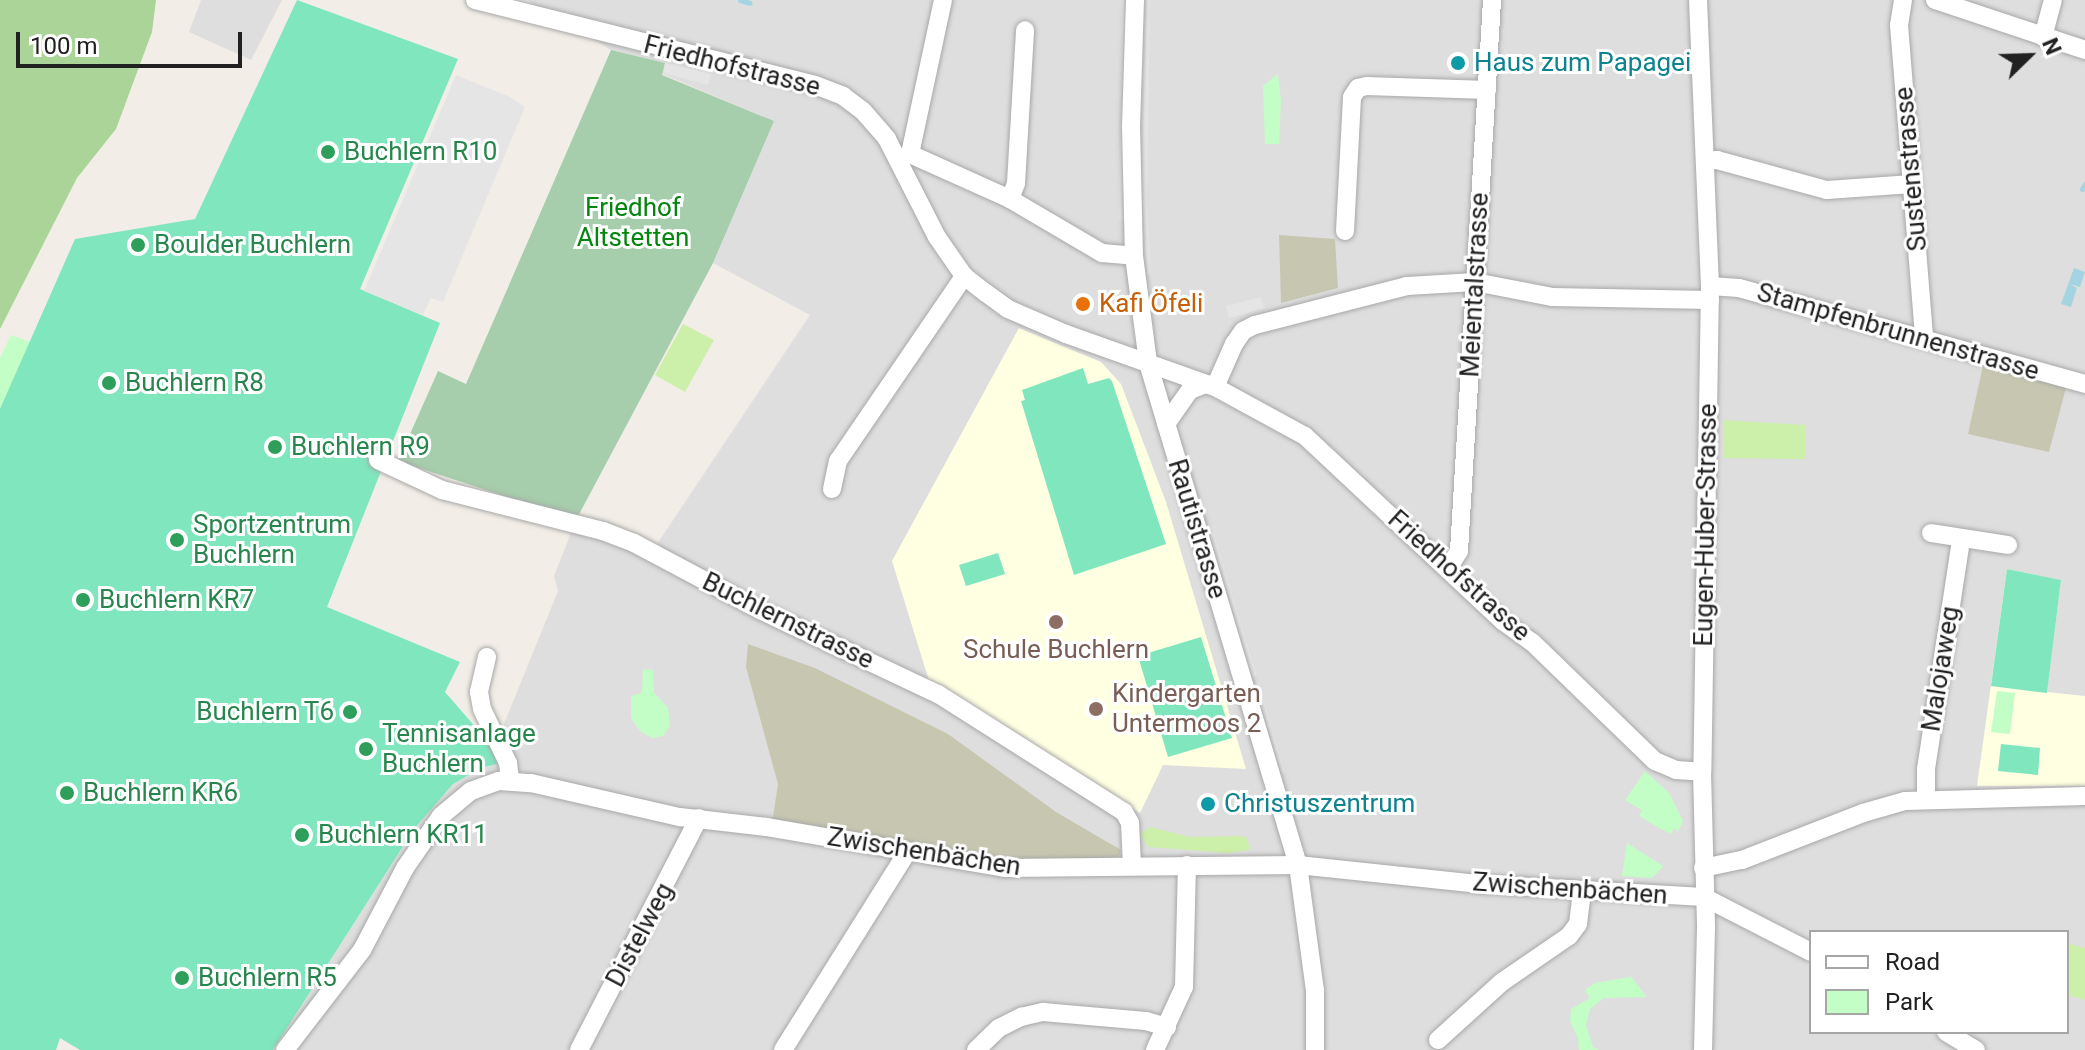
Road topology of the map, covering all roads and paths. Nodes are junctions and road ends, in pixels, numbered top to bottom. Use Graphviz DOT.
graph roads {
  1 [pos="475,0"];
  2 [pos="943,0"];
  3 [pos="1135,0"];
  4 [pos="1492,0"];
  5 [pos="1698,0"];
  6 [pos="1903,0"];
  7 [pos="1935,0"];
  8 [pos="2053,0"];
  9 [pos="1025,30"];
  10 [pos="2043,37"];
  11 [pos="2085,50"];
  12 [pos="1487,90"];
  13 [pos="904,157"];
  14 [pos="1705,161"];
  15 [pos="1912,184"];
  16 [pos="1010,199"];
  17 [pos="1345,231"];
  18 [pos="1134,256"];
  19 [pos="964,276"];
  20 [pos="1475,282"];
  21 [pos="1710,293"];
  22 [pos="1924,339"];
  23 [pos="1148,363"];
  24 [pos="2085,384"];
  25 [pos="1211,386"];
  26 [pos="1166,424"];
  27 [pos="378,460"];
  28 [pos="832,489"];
  29 [pos="1931,533"];
  30 [pos="1961,539"];
  31 [pos="2008,545"];
  32 [pos="1449,567"];
  33 [pos="487,657"];
  34 [pos="1702,772"];
  35 [pos="510,780"];
  36 [pos="2085,796"];
  37 [pos="1926,800"];
  38 [pos="699,818"];
  39 [pos="906,854"];
  40 [pos="1132,865"];
  41 [pos="1187,865"];
  42 [pos="1298,865"];
  43 [pos="1703,868"];
  44 [pos="1582,892"];
  45 [pos="1704,897"];
  46 [pos="1809,951"];
  47 [pos="1167,1027"];
  48 [pos="1949,1034"];
  49 [pos="1438,1040"];
  50 [pos="285,1050"];
  51 [pos="579,1050"];
  52 [pos="783,1050"];
  53 [pos="976,1050"];
  54 [pos="1155,1050"];
  55 [pos="1315,1050"];
  56 [pos="1703,1050"];
  57 [pos="1976,1050"];
  1 -- 13 [label="street, Friedhofstrasse"];
  2 -- 13 [label="street"];
  3 -- 18 [label="street, Rautistrasse"];
  4 -- 12 [label="street, Meientalstrasse"];
  5 -- 14 [label="street, Eugen-Huber-Strasse"];
  6 -- 15 [label="street, Sustenstrasse"];
  7 -- 10 [label="street"];
  8 -- 10 [label="street"];
  9 -- 16 [label="street"];
  10 -- 11 [label="street"];
  12 -- 17 [label="street"];
  12 -- 20 [label="street, Meientalstrasse"];
  13 -- 16 [label="street"];
  13 -- 19 [label="street, Friedhofstrasse"];
  14 -- 15 [label="street"];
  14 -- 21 [label="street, Eugen-Huber-Strasse"];
  15 -- 22 [label="street, Sustenstrasse"];
  16 -- 18 [label="street"];
  18 -- 23 [label="street, Rautistrasse"];
  19 -- 23 [label="street, Friedhofstrasse"];
  19 -- 28 [label="street"];
  20 -- 21 [label="street, Stampfenbrunnenstrasse"];
  20 -- 25 [label="street, Stampfenbrunnenstrasse"];
  20 -- 32 [label="street, Meientalstrasse"];
  21 -- 22 [label="street, Stampfenbrunnenstrasse"];
  21 -- 34 [label="street, Eugen-Huber-Strasse"];
  22 -- 24 [label="street, Stampfenbrunnenstrasse"];
  23 -- 25 [label="street, Friedhofstrasse"];
  23 -- 26 [label="street, Rautistrasse"];
  25 -- 26 [label="street"];
  25 -- 32 [label="street, Friedhofstrasse"];
  26 -- 42 [label="street, Rautistrasse"];
  27 -- 40 [label="street, Buchlernstrasse"];
  29 -- 30 [label="street"];
  30 -- 31 [label="street"];
  30 -- 37 [label="street, Malojaweg"];
  32 -- 34 [label="street, Friedhofstrasse"];
  33 -- 35 [label="street"];
  34 -- 43 [label="street, Eugen-Huber-Strasse"];
  35 -- 38 [label="street, Zwischenbächen"];
  35 -- 50 [label="street"];
  36 -- 37 [label="street"];
  37 -- 43 [label="street"];
  38 -- 39 [label="street, Zwischenbächen"];
  38 -- 51 [label="street, Distelweg"];
  39 -- 40 [label="street, Zwischenbächen"];
  39 -- 52 [label="street"];
  40 -- 41 [label="street, Zwischenbächen"];
  41 -- 42 [label="street, Zwischenbächen"];
  41 -- 47 [label="street"];
  42 -- 44 [label="street, Zwischenbächen"];
  42 -- 55 [label="street, Rautistrasse"];
  43 -- 45 [label="street, Eugen-Huber-Strasse"];
  44 -- 45 [label="street, Zwischenbächen"];
  44 -- 49 [label="street"];
  45 -- 46 [label="street"];
  45 -- 56 [label="street, Eugen-Huber-Strasse"];
  47 -- 53 [label="street"];
  47 -- 54 [label="street"];
  48 -- 57 [label="street"];
}
